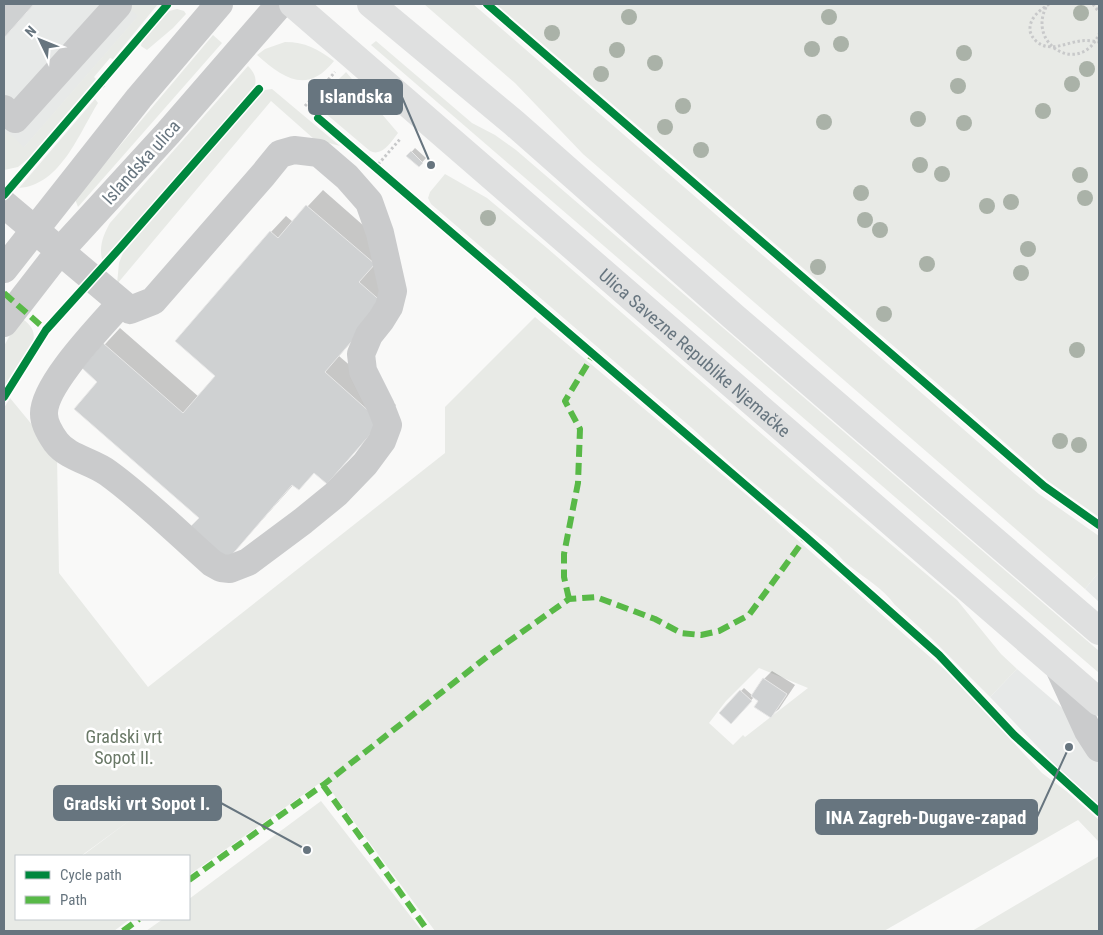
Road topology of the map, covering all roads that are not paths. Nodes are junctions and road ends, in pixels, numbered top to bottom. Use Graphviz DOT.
graph roads {
  1 [pos="219,4"];
  2 [pos="280,4"];
  3 [pos="293,4"];
  4 [pos="371,4"];
  5 [pos="118,5"];
  6 [pos="4,109"];
  7 [pos="4,204"];
  8 [pos="33,230"];
  9 [pos="59,252"];
  10 [pos="4,269"];
  11 [pos="121,303"];
  12 [pos="4,323"];
  13 [pos="1096,626"];
  14 [pos="1060,670"];
  15 [pos="1099,702"];
  16 [pos="1099,748"];
  1 -- 8 [label="street"];
  2 -- 9 [label="street, Islandska ulica"];
  3 -- 14 [label="main road, Ulica Savezne Republike Njemačke"];
  4 -- 13 [label="main road"];
  5 -- 6 [label="street"];
  7 -- 8 [label="street"];
  8 -- 9 [label="street"];
  8 -- 10 [label="street"];
  9 -- 11 [label="street"];
  9 -- 12 [label="street, Islandska ulica"];
  11 -- 11 [label="street"];
  14 -- 15 [label="main road, Ulica Savezne Republike Njemačke"];
  14 -- 16 [label="street"];
}
